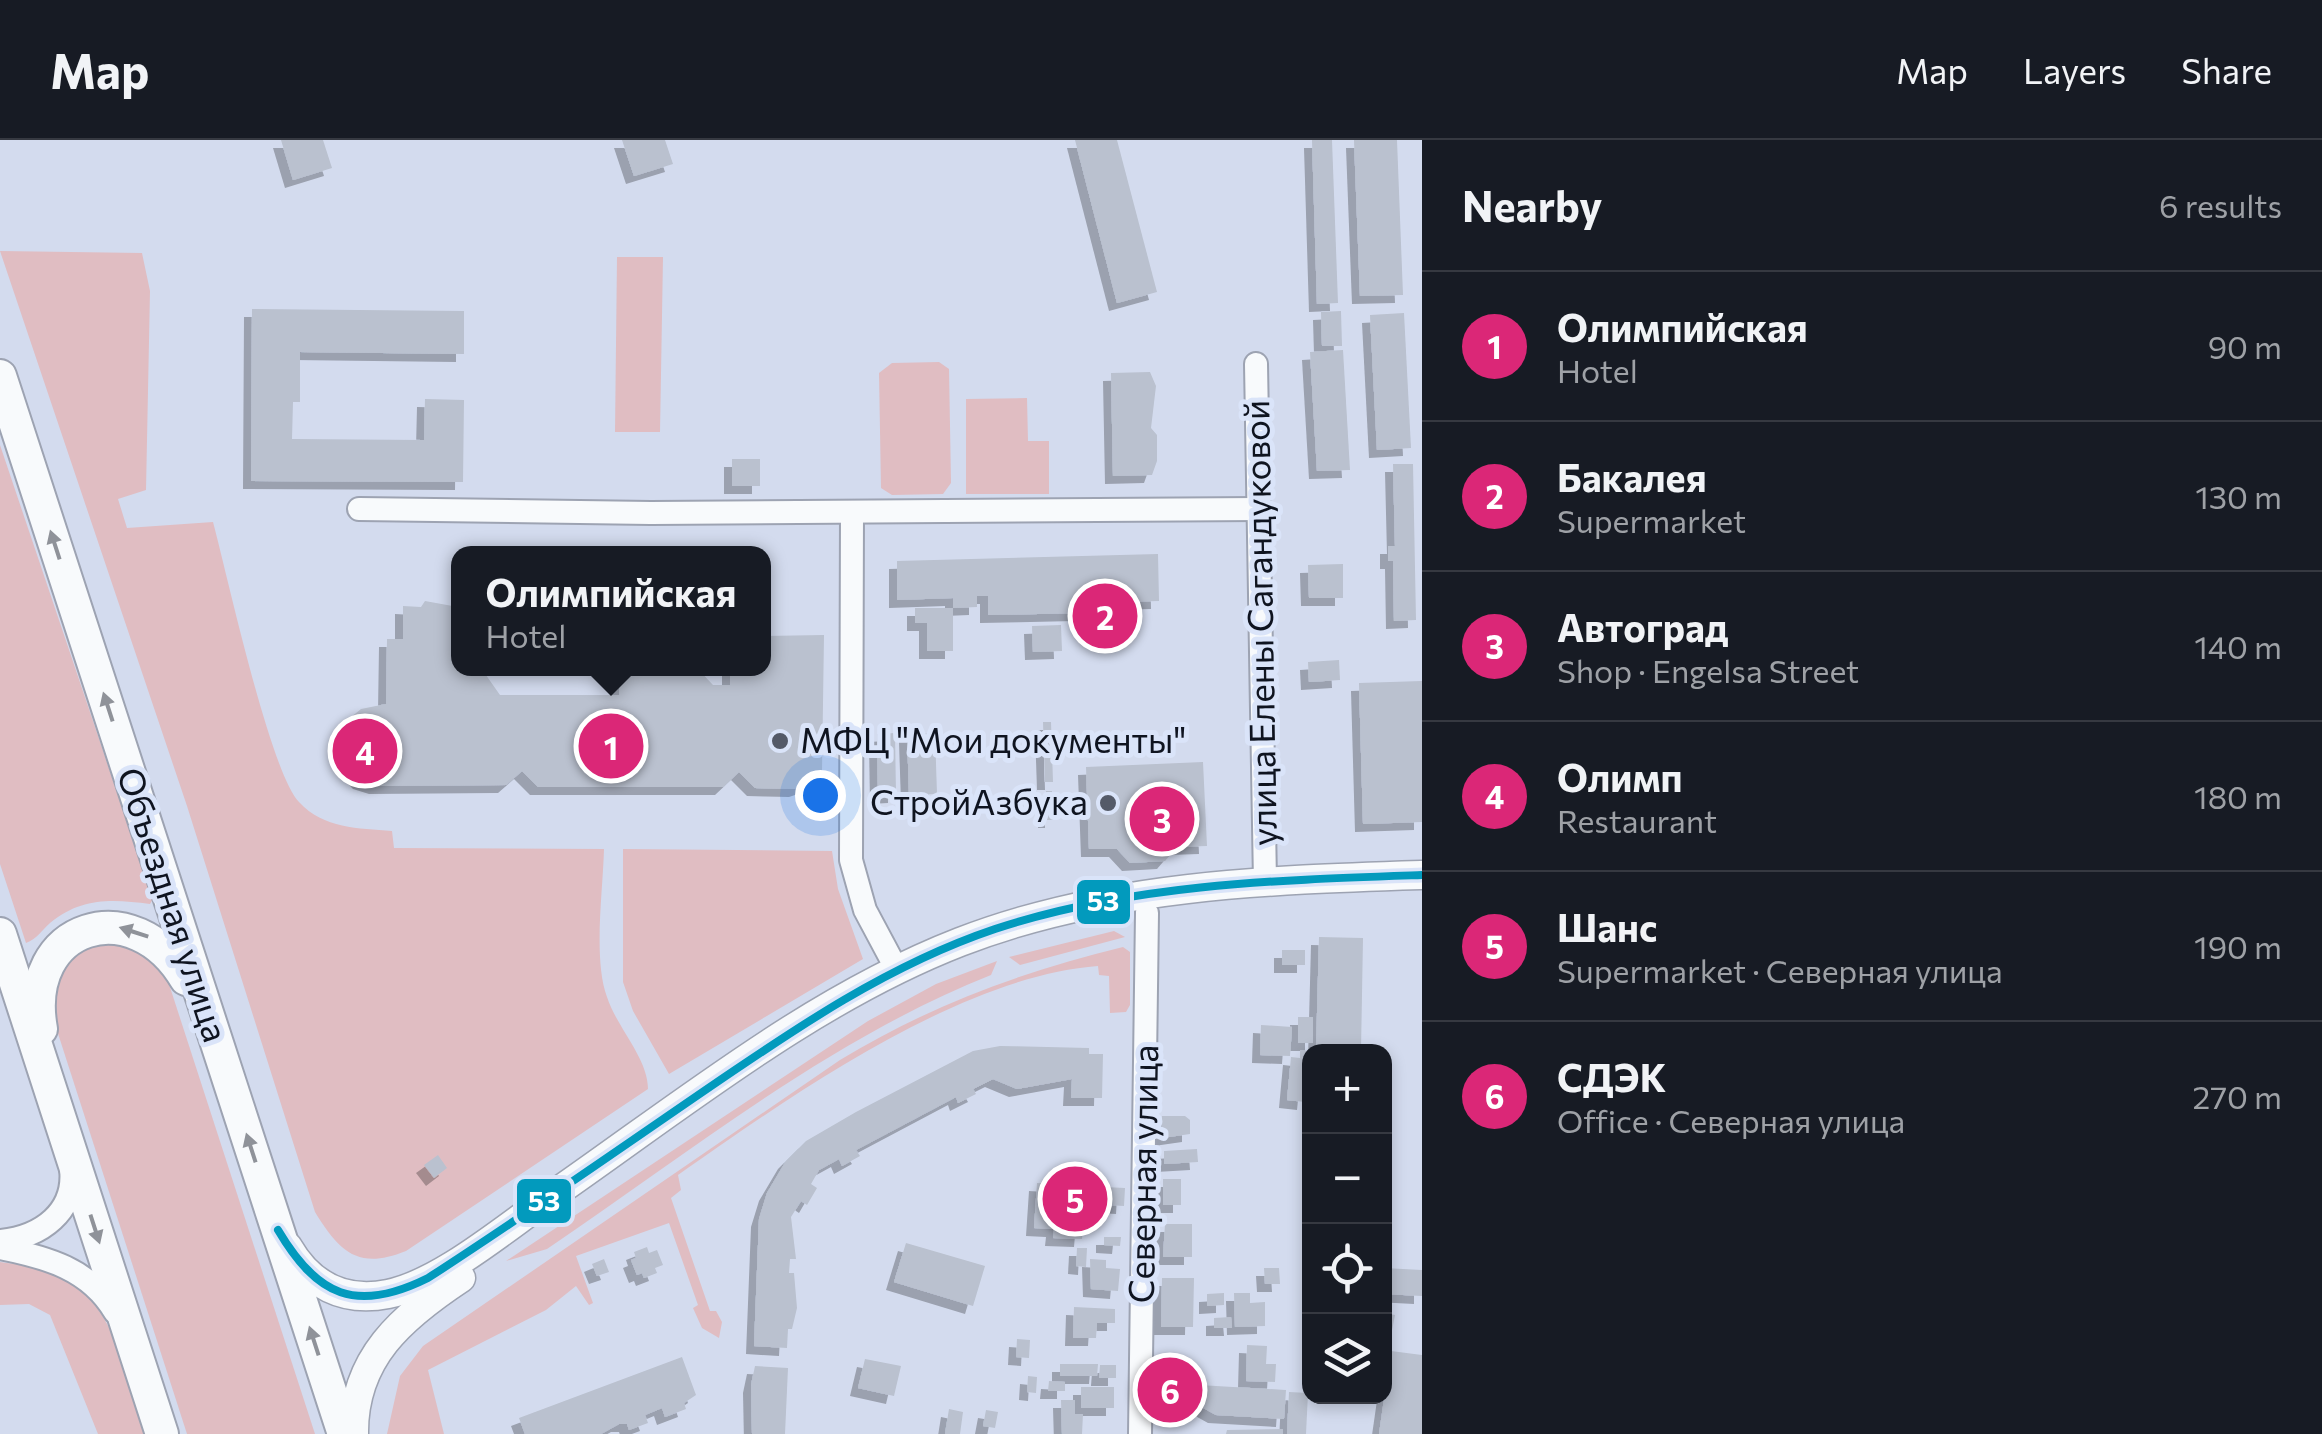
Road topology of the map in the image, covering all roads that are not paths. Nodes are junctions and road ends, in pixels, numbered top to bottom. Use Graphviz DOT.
graph roads {
  1 [pos="1256,364"];
  2 [pos="0,376"];
  3 [pos="1260,508"];
  4 [pos="359,509"];
  5 [pos="852,512"];
  6 [pos="1421,875"];
  7 [pos="1265,891"];
  8 [pos="1421,894"];
  9 [pos="1146,904"];
  10 [pos="0,934"];
  11 [pos="902,978"];
  12 [pos="225,1066"];
  13 [pos="54,1104"];
  14 [pos="684,1115"];
  15 [pos="68,1144"];
  16 [pos="278,1230"];
  17 [pos="0,1245"];
  18 [pos="135,1352"];
  19 [pos="162,1434"];
  20 [pos="344,1434"];
  21 [pos="354,1434"];
  22 [pos="1140,1434"];
  1 -- 3 [label="street, улица Елены Сагандуковой"];
  12 -- 2 [label="highway, Объездная улица, one-way"];
  3 -- 5 [label="street"];
  3 -- 7 [label="street, улица Елены Сагандуковой"];
  4 -- 5 [label="street"];
  5 -- 11 [label="street"];
  6 -- 7 [label="main road"];
  6 -- 8 [label="main road"];
  7 -- 8 [label="main road"];
  7 -- 9 [label="main road"];
  9 -- 11 [label="main road"];
  9 -- 22 [label="street, Северная улица"];
  10 -- 13 [label="highway"];
  11 -- 14 [label="main road"];
  12 -- 13 [label="highway, one-way"];
  16 -- 12 [label="highway, Объездная улица, one-way"];
  13 -- 15 [label="highway"];
  14 -- 16 [label="main road"];
  14 -- 21 [label="main road"];
  15 -- 17 [label="street"];
  15 -- 18 [label="highway, one-way"];
  20 -- 16 [label="highway, Объездная улица, one-way"];
  17 -- 18 [label="street"];
  18 -- 19 [label="highway"];
}
